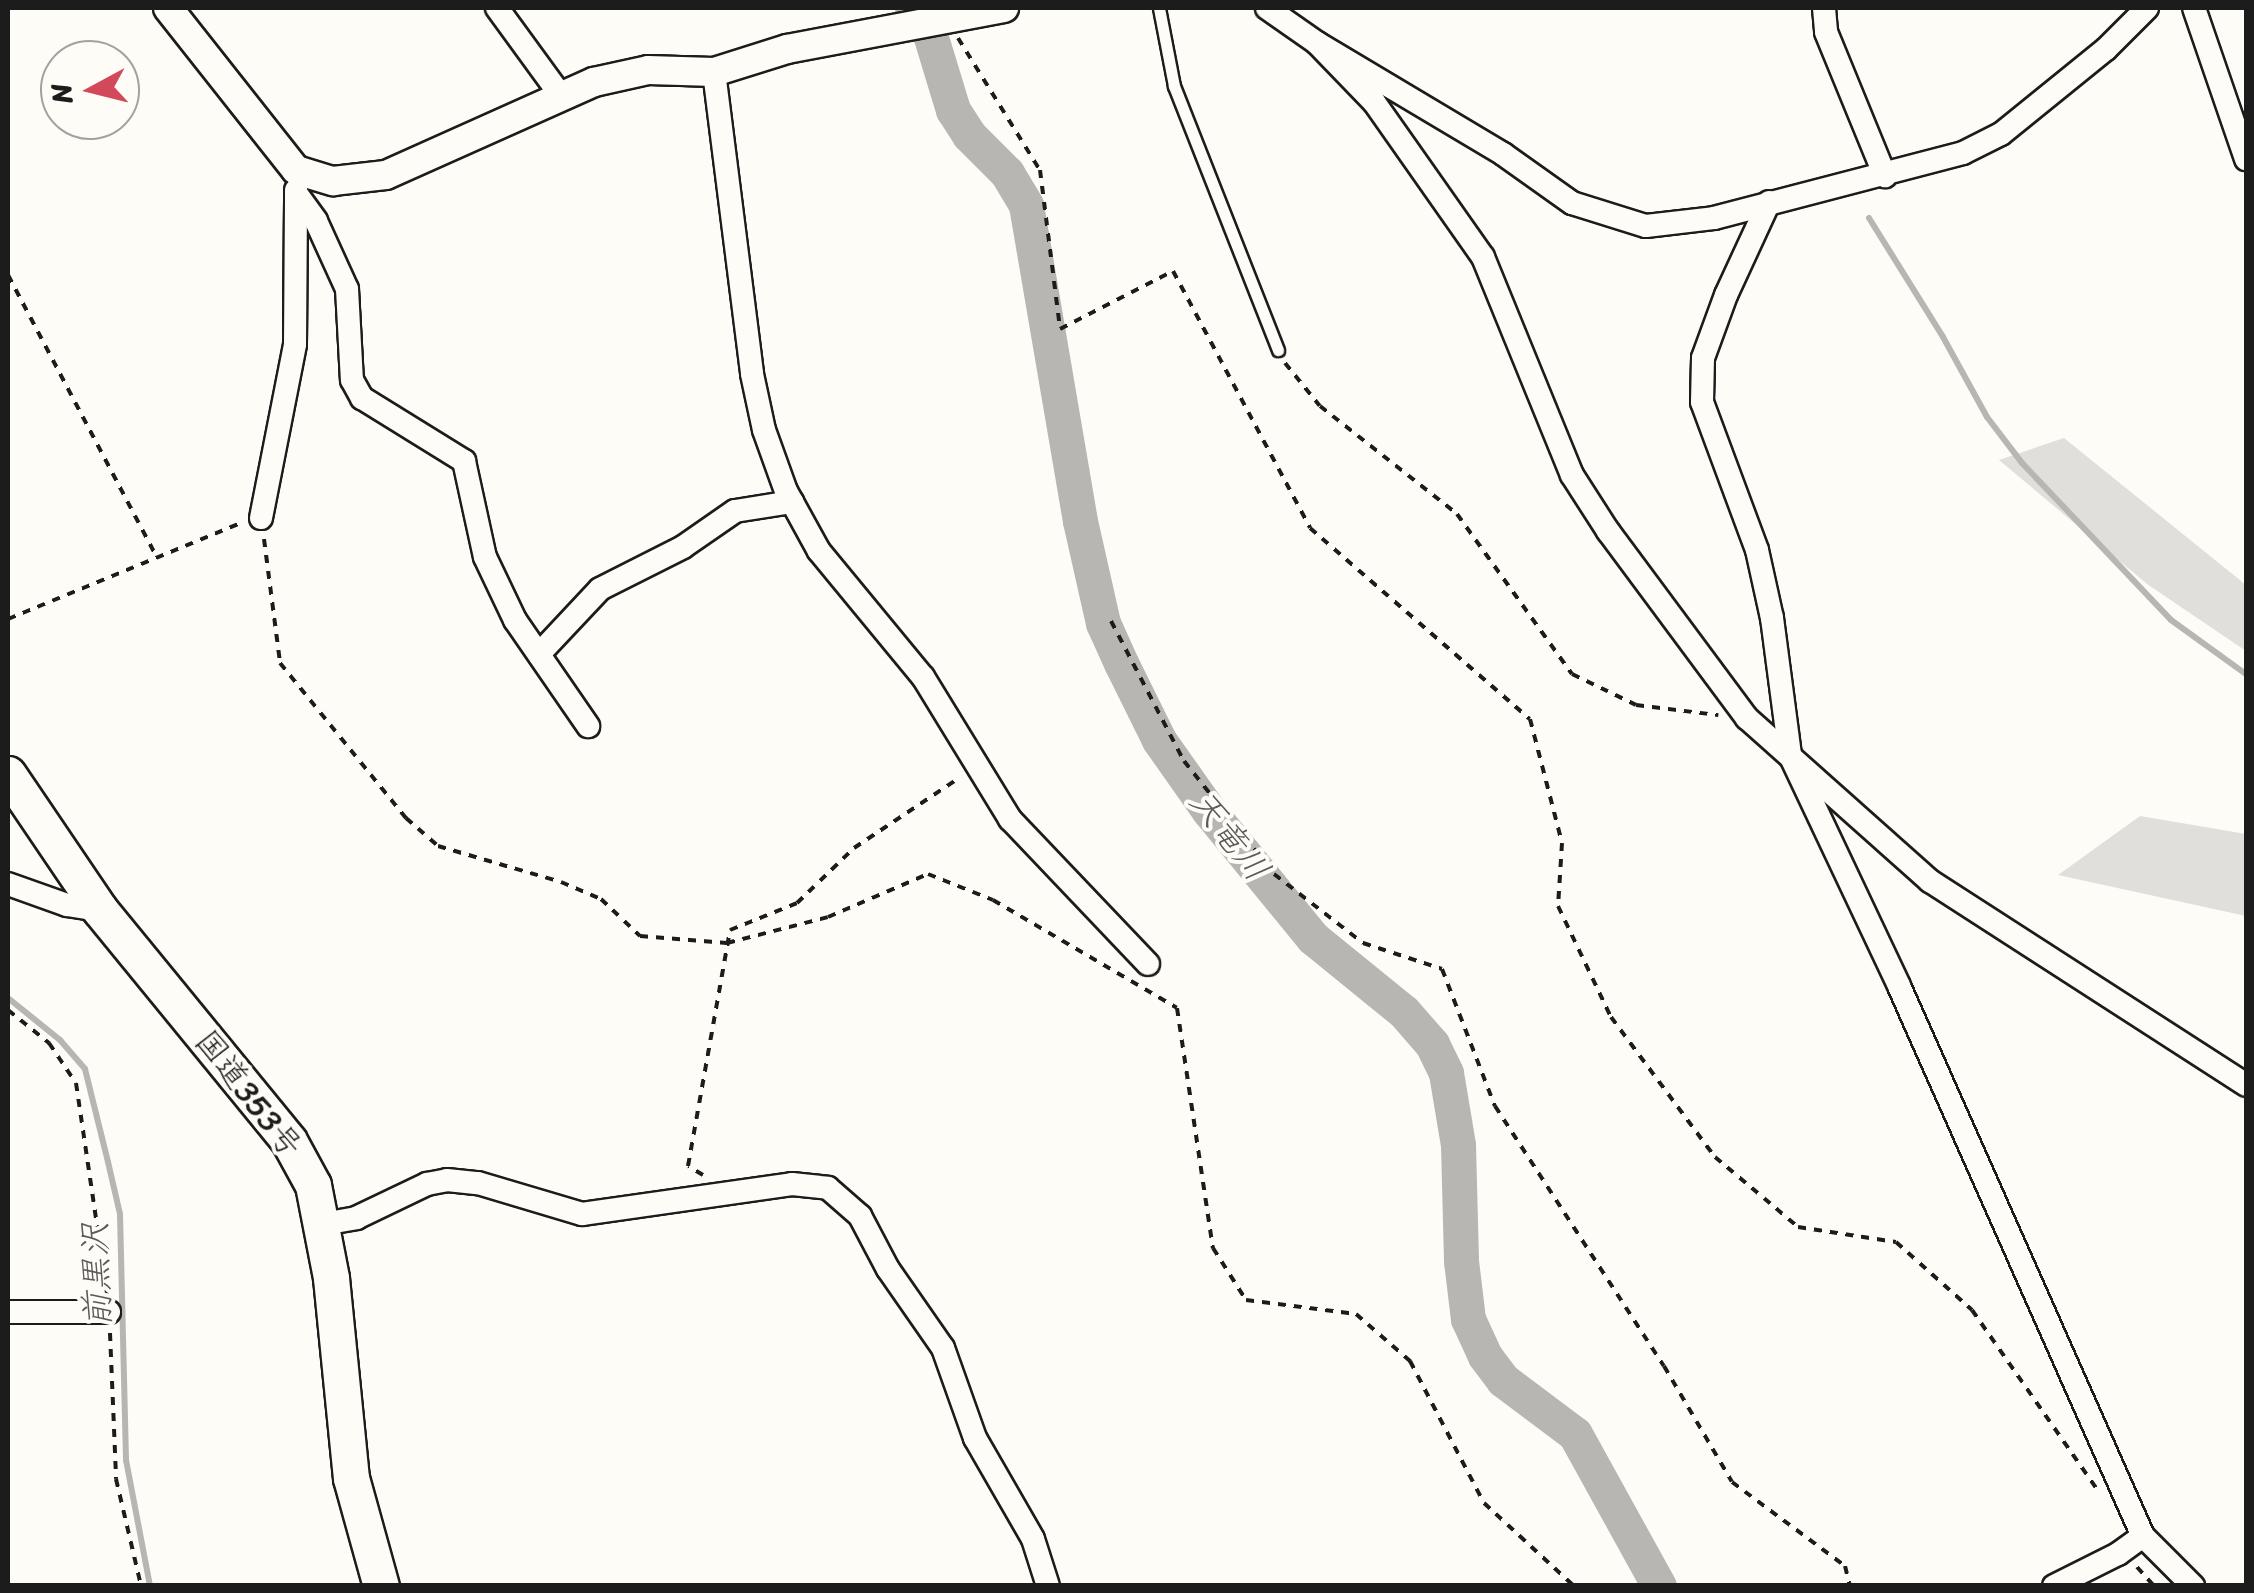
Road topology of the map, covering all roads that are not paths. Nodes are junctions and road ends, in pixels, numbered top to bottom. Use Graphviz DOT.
graph roads {
  1 [pos="168,8"];
  2 [pos="498,8"];
  3 [pos="1004,8"];
  4 [pos="1158,8"];
  5 [pos="1267,8"];
  6 [pos="1824,8"];
  7 [pos="2146,8"];
  8 [pos="2194,8"];
  9 [pos="1316,43"];
  10 [pos="714,72"];
  11 [pos="562,97"];
  12 [pos="2246,159"];
  13 [pos="1885,176"];
  14 [pos="296,182"];
  15 [pos="1769,202"];
  16 [pos="1278,350"];
  17 [pos="792,502"];
  18 [pos="262,518"];
  19 [pos="539,654"];
  20 [pos="588,726"];
  21 [pos="1790,754"];
  22 [pos="8,774"];
  23 [pos="8,884"];
  24 [pos="100,910"];
  25 [pos="1148,964"];
  26 [pos="2246,1085"];
  27 [pos="323,1224"];
  28 [pos="8,1312"];
  29 [pos="109,1312"];
  30 [pos="2143,1536"];
  31 [pos="381,1586"];
  32 [pos="1048,1586"];
  33 [pos="2054,1586"];
  34 [pos="2193,1586"];
  1 -- 14 [label="street"];
  2 -- 11 [label="street"];
  3 -- 10 [label="street"];
  4 -- 16 [label="lane"];
  5 -- 9 [label="street"];
  6 -- 13 [label="street"];
  7 -- 13 [label="street"];
  8 -- 12 [label="street"];
  9 -- 15 [label="street"];
  9 -- 21 [label="street"];
  10 -- 11 [label="street"];
  10 -- 17 [label="street"];
  11 -- 14 [label="street"];
  13 -- 15 [label="street"];
  14 -- 18 [label="street"];
  14 -- 19 [label="street"];
  15 -- 21 [label="street"];
  17 -- 19 [label="street"];
  17 -- 25 [label="street"];
  19 -- 20 [label="street"];
  21 -- 26 [label="street"];
  21 -- 30 [label="street"];
  22 -- 24 [label="highway, 国道353号"];
  23 -- 24 [label="street"];
  24 -- 27 [label="highway, 国道353号"];
  27 -- 31 [label="highway, 国道353号"];
  27 -- 32 [label="street"];
  28 -- 29 [label="street"];
  30 -- 33 [label="street"];
  30 -- 34 [label="street"];
}
